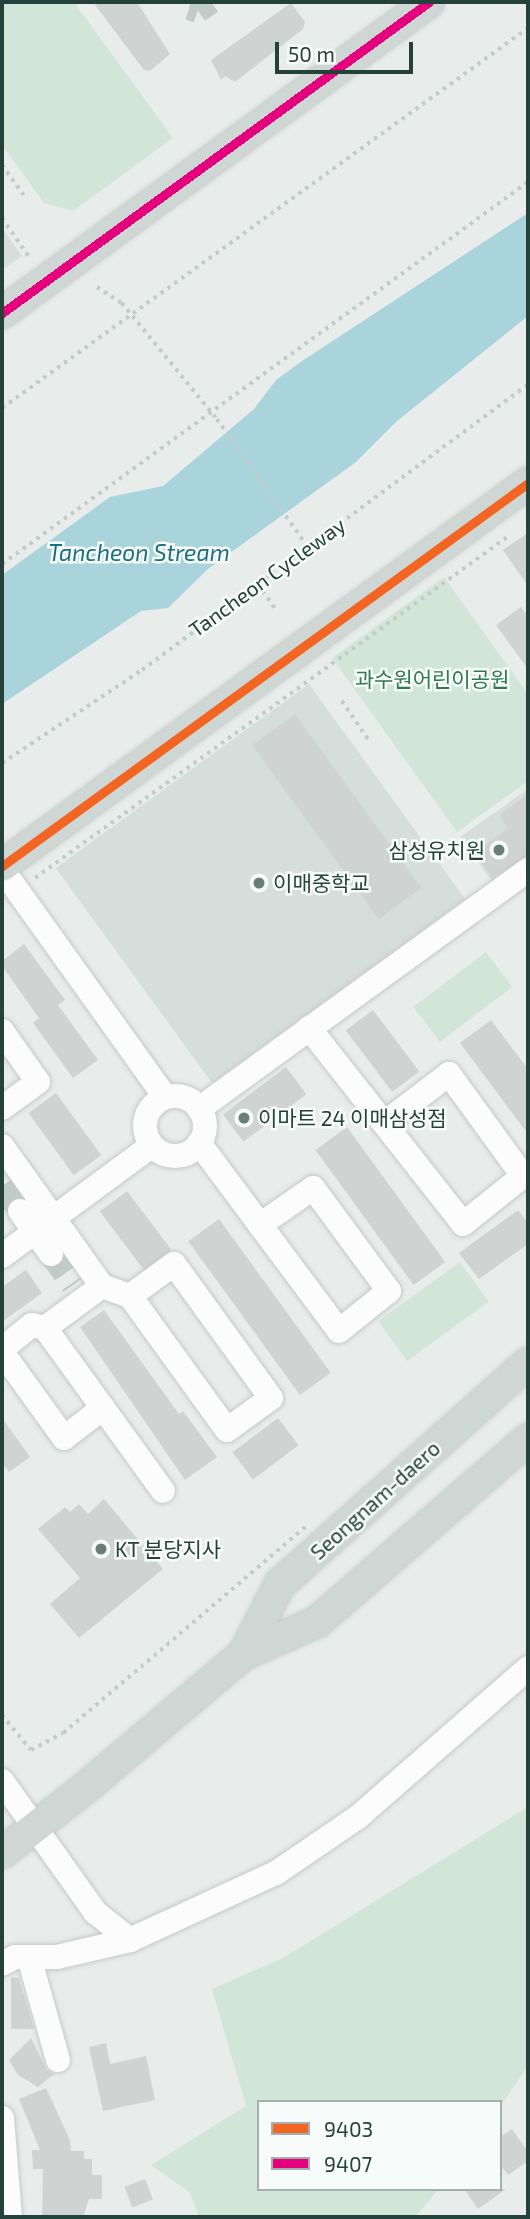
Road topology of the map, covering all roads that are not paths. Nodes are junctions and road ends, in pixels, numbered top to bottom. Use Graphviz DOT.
graph roads {
  1 [pos="418,5"];
  2 [pos="2,313"];
  3 [pos="528,484"];
  4 [pos="2,868"];
  5 [pos="528,870"];
  6 [pos="309,1028"];
  7 [pos="2,1031"];
  8 [pos="164,1097"];
  9 [pos="2,1108"];
  10 [pos="200,1109"];
  11 [pos="386,1122"];
  12 [pos="199,1143"];
  13 [pos="2,1146"];
  14 [pos="151,1146"];
  15 [pos="20,1211"];
  16 [pos="44,1225"];
  17 [pos="260,1225"];
  18 [pos="51,1254"];
  19 [pos="2,1256"];
  20 [pos="102,1286"];
  21 [pos="130,1296"];
  22 [pos="45,1328"];
  23 [pos="2,1350"];
  24 [pos="528,1363"];
  25 [pos="103,1408"];
  26 [pos="528,1439"];
  27 [pos="163,1491"];
  28 [pos="244,1654"];
  29 [pos="528,1668"];
  30 [pos="2,1782"];
  31 [pos="35,1829"];
  32 [pos="2,1853"];
  33 [pos="130,1940"];
  34 [pos="29,1957"];
  35 [pos="2,1964"];
  36 [pos="58,2060"];
  37 [pos="2,2118"];
  38 [pos="10,2217"];
  1 -- 2 [label="main road"];
  3 -- 4 [label="main road"];
  4 -- 8 [label="street"];
  5 -- 6 [label="street"];
  6 -- 10 [label="street"];
  6 -- 11 [label="street"];
  7 -- 9 [label="street"];
  8 -- 10 [label="street"];
  8 -- 14 [label="street"];
  10 -- 12 [label="street"];
  11 -- 11 [label="street"];
  12 -- 14 [label="street"];
  12 -- 17 [label="street"];
  13 -- 16 [label="street"];
  14 -- 16 [label="street"];
  15 -- 16 [label="street"];
  16 -- 18 [label="street"];
  16 -- 19 [label="street"];
  16 -- 20 [label="street"];
  17 -- 17 [label="street"];
  20 -- 21 [label="street"];
  20 -- 22 [label="street"];
  21 -- 21 [label="street"];
  22 -- 23 [label="street"];
  22 -- 25 [label="street"];
  23 -- 25 [label="street"];
  24 -- 28 [label="main road, Seongnam-daero"];
  25 -- 27 [label="street"];
  26 -- 28 [label="main road, Seongnam-daero"];
  28 -- 31 [label="main road, Seongnam-daero"];
  29 -- 33 [label="street"];
  30 -- 31 [label="street"];
  31 -- 32 [label="main road, Seongnam-daero"];
  31 -- 33 [label="street"];
  33 -- 34 [label="street"];
  34 -- 35 [label="street"];
  34 -- 36 [label="street"];
  37 -- 38 [label="street"];
}
